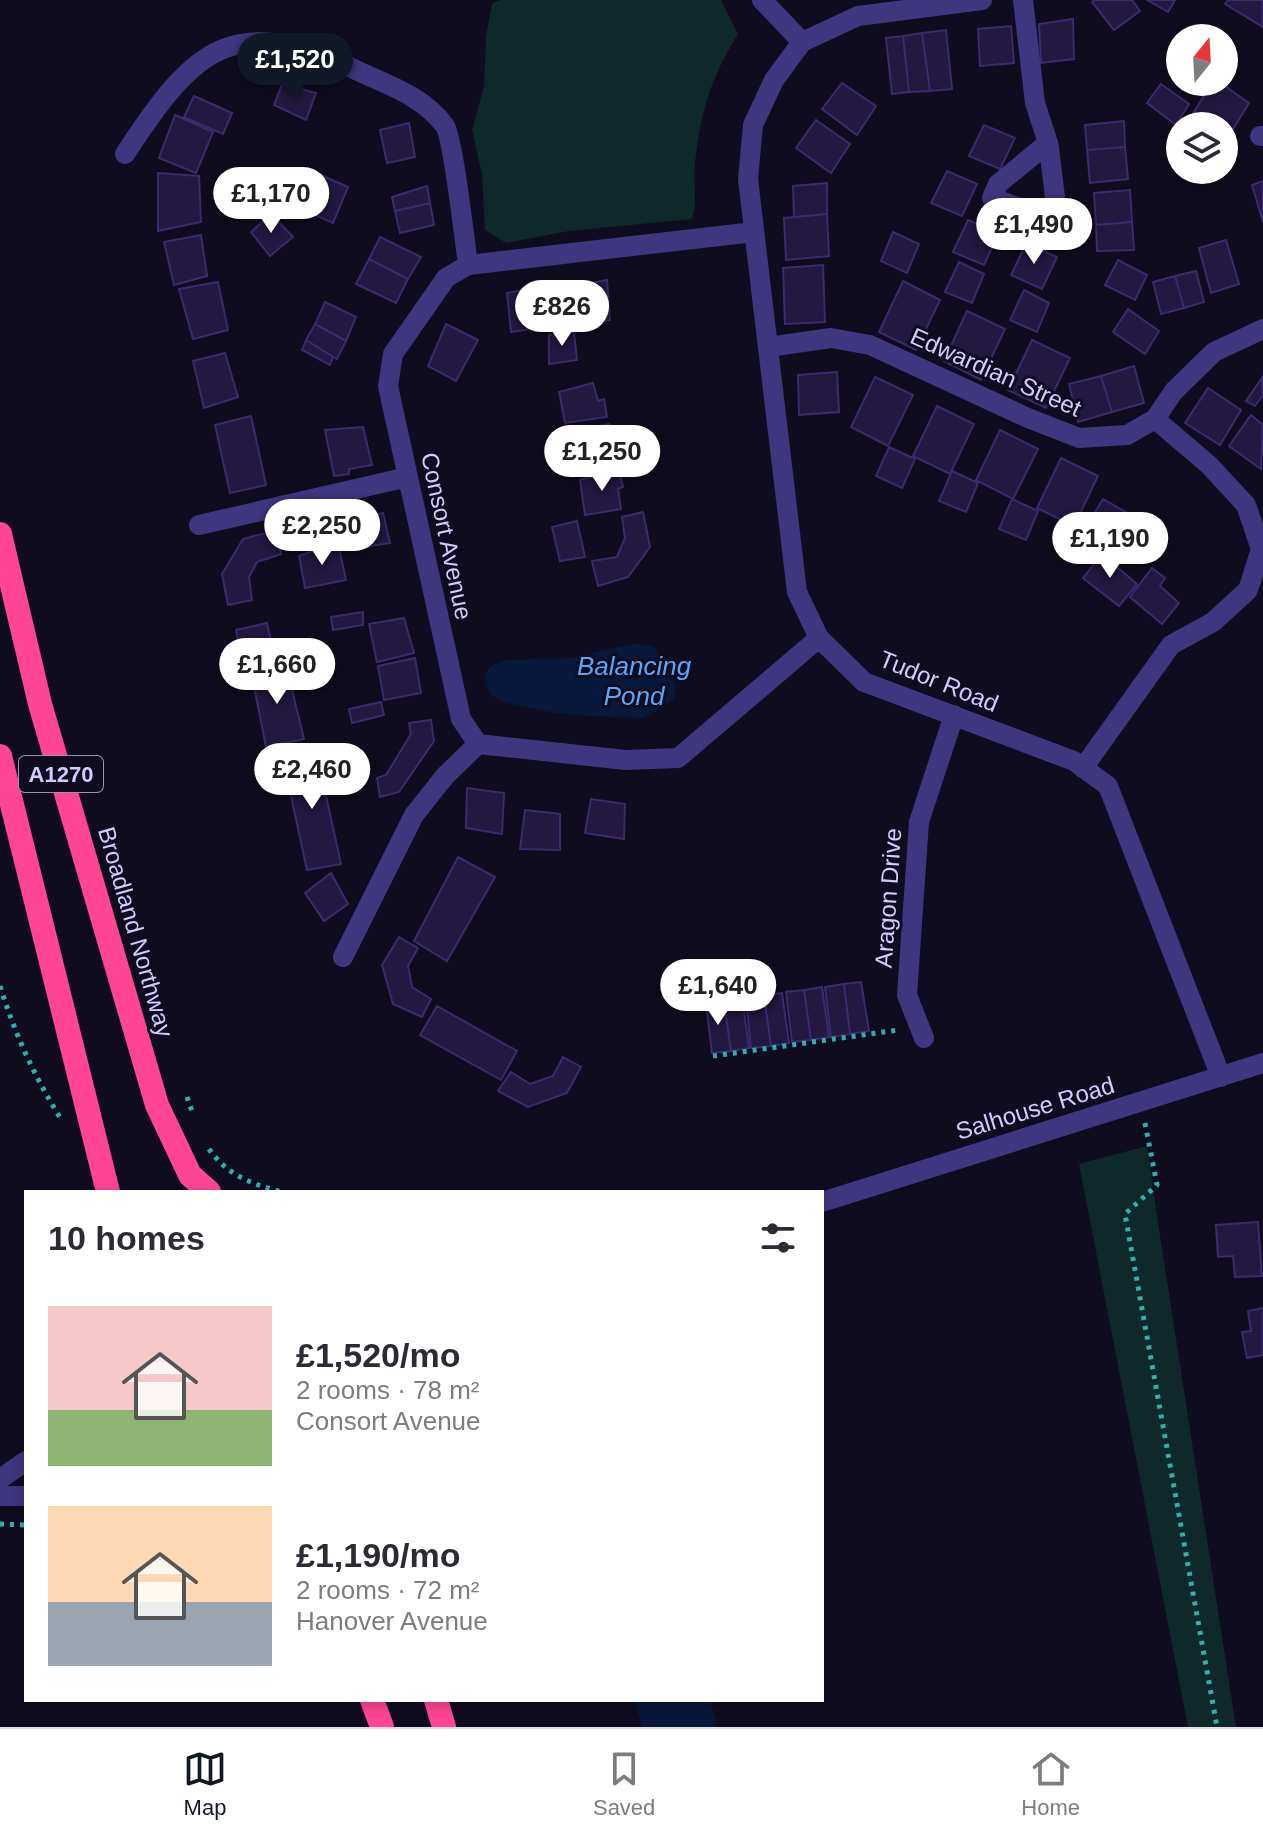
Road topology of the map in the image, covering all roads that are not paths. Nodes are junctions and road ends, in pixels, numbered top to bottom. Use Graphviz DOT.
graph roads {
  1 [pos="762,0"];
  2 [pos="1023,0"];
  3 [pos="974,1"];
  4 [pos="802,42"];
  5 [pos="1048,143"];
  6 [pos="125,154"];
  7 [pos="754,232"];
  8 [pos="468,265"];
  9 [pos="1263,329"];
  10 [pos="768,347"];
  11 [pos="1155,419"];
  12 [pos="408,477"];
  13 [pos="199,525"];
  14 [pos="0,534"];
  15 [pos="819,638"];
  16 [pos="954,715"];
  17 [pos="478,744"];
  18 [pos="0,756"];
  19 [pos="1083,768"];
  20 [pos="343,957"];
  21 [pos="922,1032"];
  22 [pos="1263,1063"];
  23 [pos="1221,1077"];
  24 [pos="108,1190"];
  25 [pos="207,1190"];
  26 [pos="824,1201"];
  27 [pos="24,1462"];
  28 [pos="0,1479"];
  29 [pos="0,1496"];
  30 [pos="24,1496"];
  31 [pos="373,1702"];
  32 [pos="437,1702"];
  33 [pos="382,1727"];
  34 [pos="444,1727"];
  1 -- 4 [label="street"];
  2 -- 5 [label="street"];
  3 -- 4 [label="street, Tudor Road"];
  4 -- 7 [label="street, Tudor Road"];
  6 -- 8 [label="street"];
  7 -- 8 [label="street"];
  7 -- 10 [label="street, Tudor Road"];
  8 -- 12 [label="street, Consort Avenue"];
  9 -- 11 [label="street, Edwardian Street"];
  10 -- 11 [label="street, Edwardian Street"];
  10 -- 15 [label="street, Tudor Road"];
  11 -- 19 [label="street"];
  12 -- 13 [label="street"];
  12 -- 17 [label="street, Consort Avenue"];
  14 -- 25 [label="highway, Broadland Northway / A1270"];
  15 -- 16 [label="street, Tudor Road"];
  15 -- 17 [label="street"];
  16 -- 19 [label="street, Tudor Road"];
  16 -- 21 [label="street, Aragon Drive"];
  17 -- 20 [label="street"];
  18 -- 24 [label="highway, A1270"];
  19 -- 23 [label="street, Tudor Road"];
  22 -- 23 [label="street, Salhouse Road"];
  23 -- 26 [label="street, Salhouse Road"];
  27 -- 28 [label="street"];
  29 -- 30 [label="street"];
  31 -- 33 [label="highway"];
  32 -- 34 [label="highway"];
}
